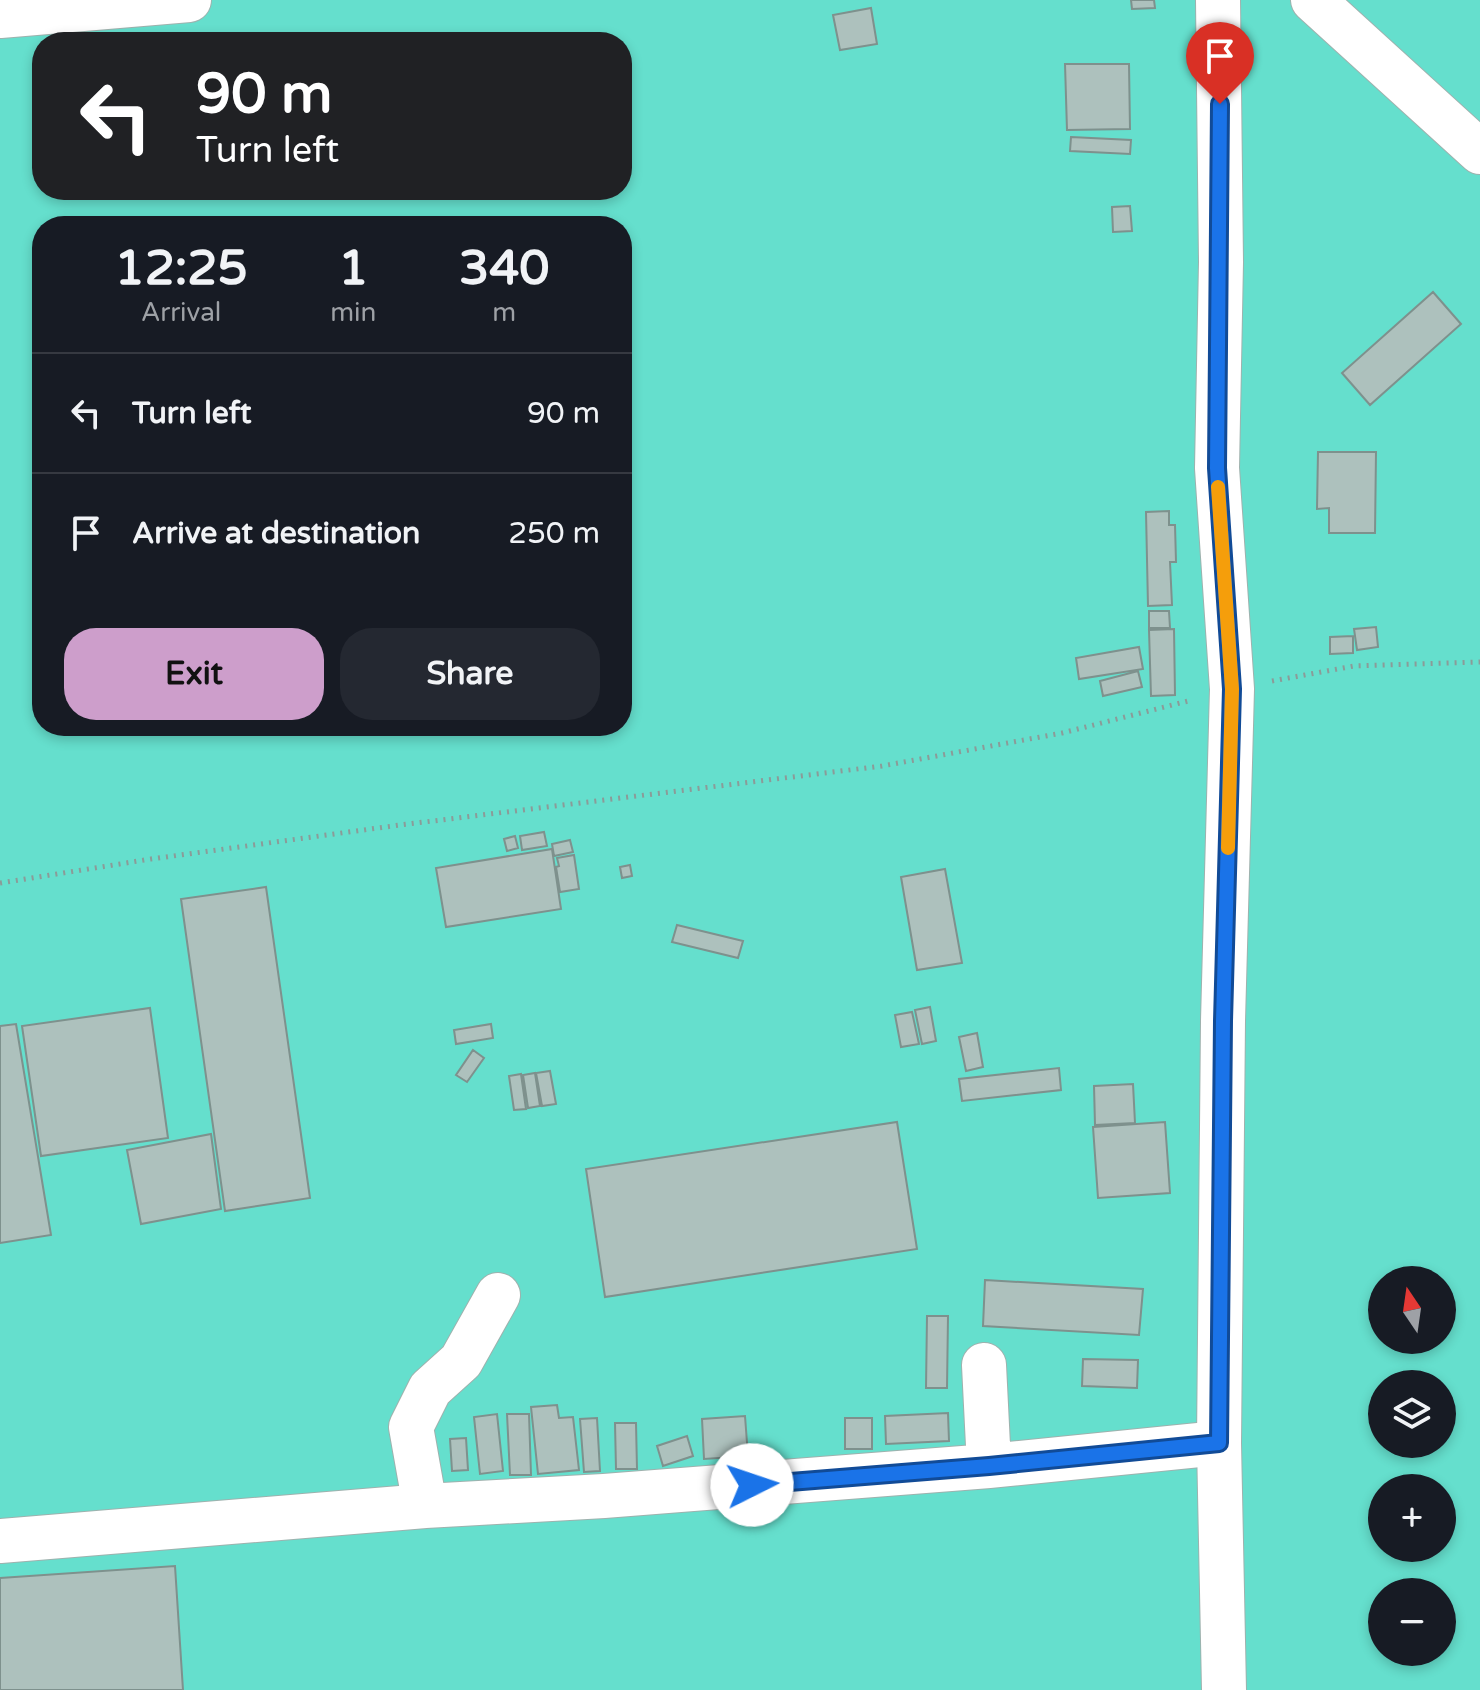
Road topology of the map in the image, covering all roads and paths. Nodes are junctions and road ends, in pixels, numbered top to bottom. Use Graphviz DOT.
graph roads {
  1 [pos="189,0"];
  2 [pos="1218,0"];
  3 [pos="1313,0"];
  4 [pos="0,16"];
  5 [pos="1480,152"];
  6 [pos="1480,662"];
  7 [pos="1232,689"];
  8 [pos="0,883"];
  9 [pos="498,1295"];
  10 [pos="984,1365"];
  11 [pos="1219,1443"];
  12 [pos="989,1466"];
  13 [pos="425,1506"];
  14 [pos="0,1541"];
  15 [pos="1224,1690"];
  1 -- 4 [label="main road"];
  2 -- 7 [label="main road"];
  3 -- 5 [label="main road"];
  6 -- 7 [label="path"];
  7 -- 8 [label="path"];
  7 -- 11 [label="main road"];
  9 -- 13 [label="main road"];
  10 -- 12 [label="main road"];
  11 -- 12 [label="main road"];
  11 -- 15 [label="main road"];
  12 -- 13 [label="main road"];
  13 -- 14 [label="main road"];
}
